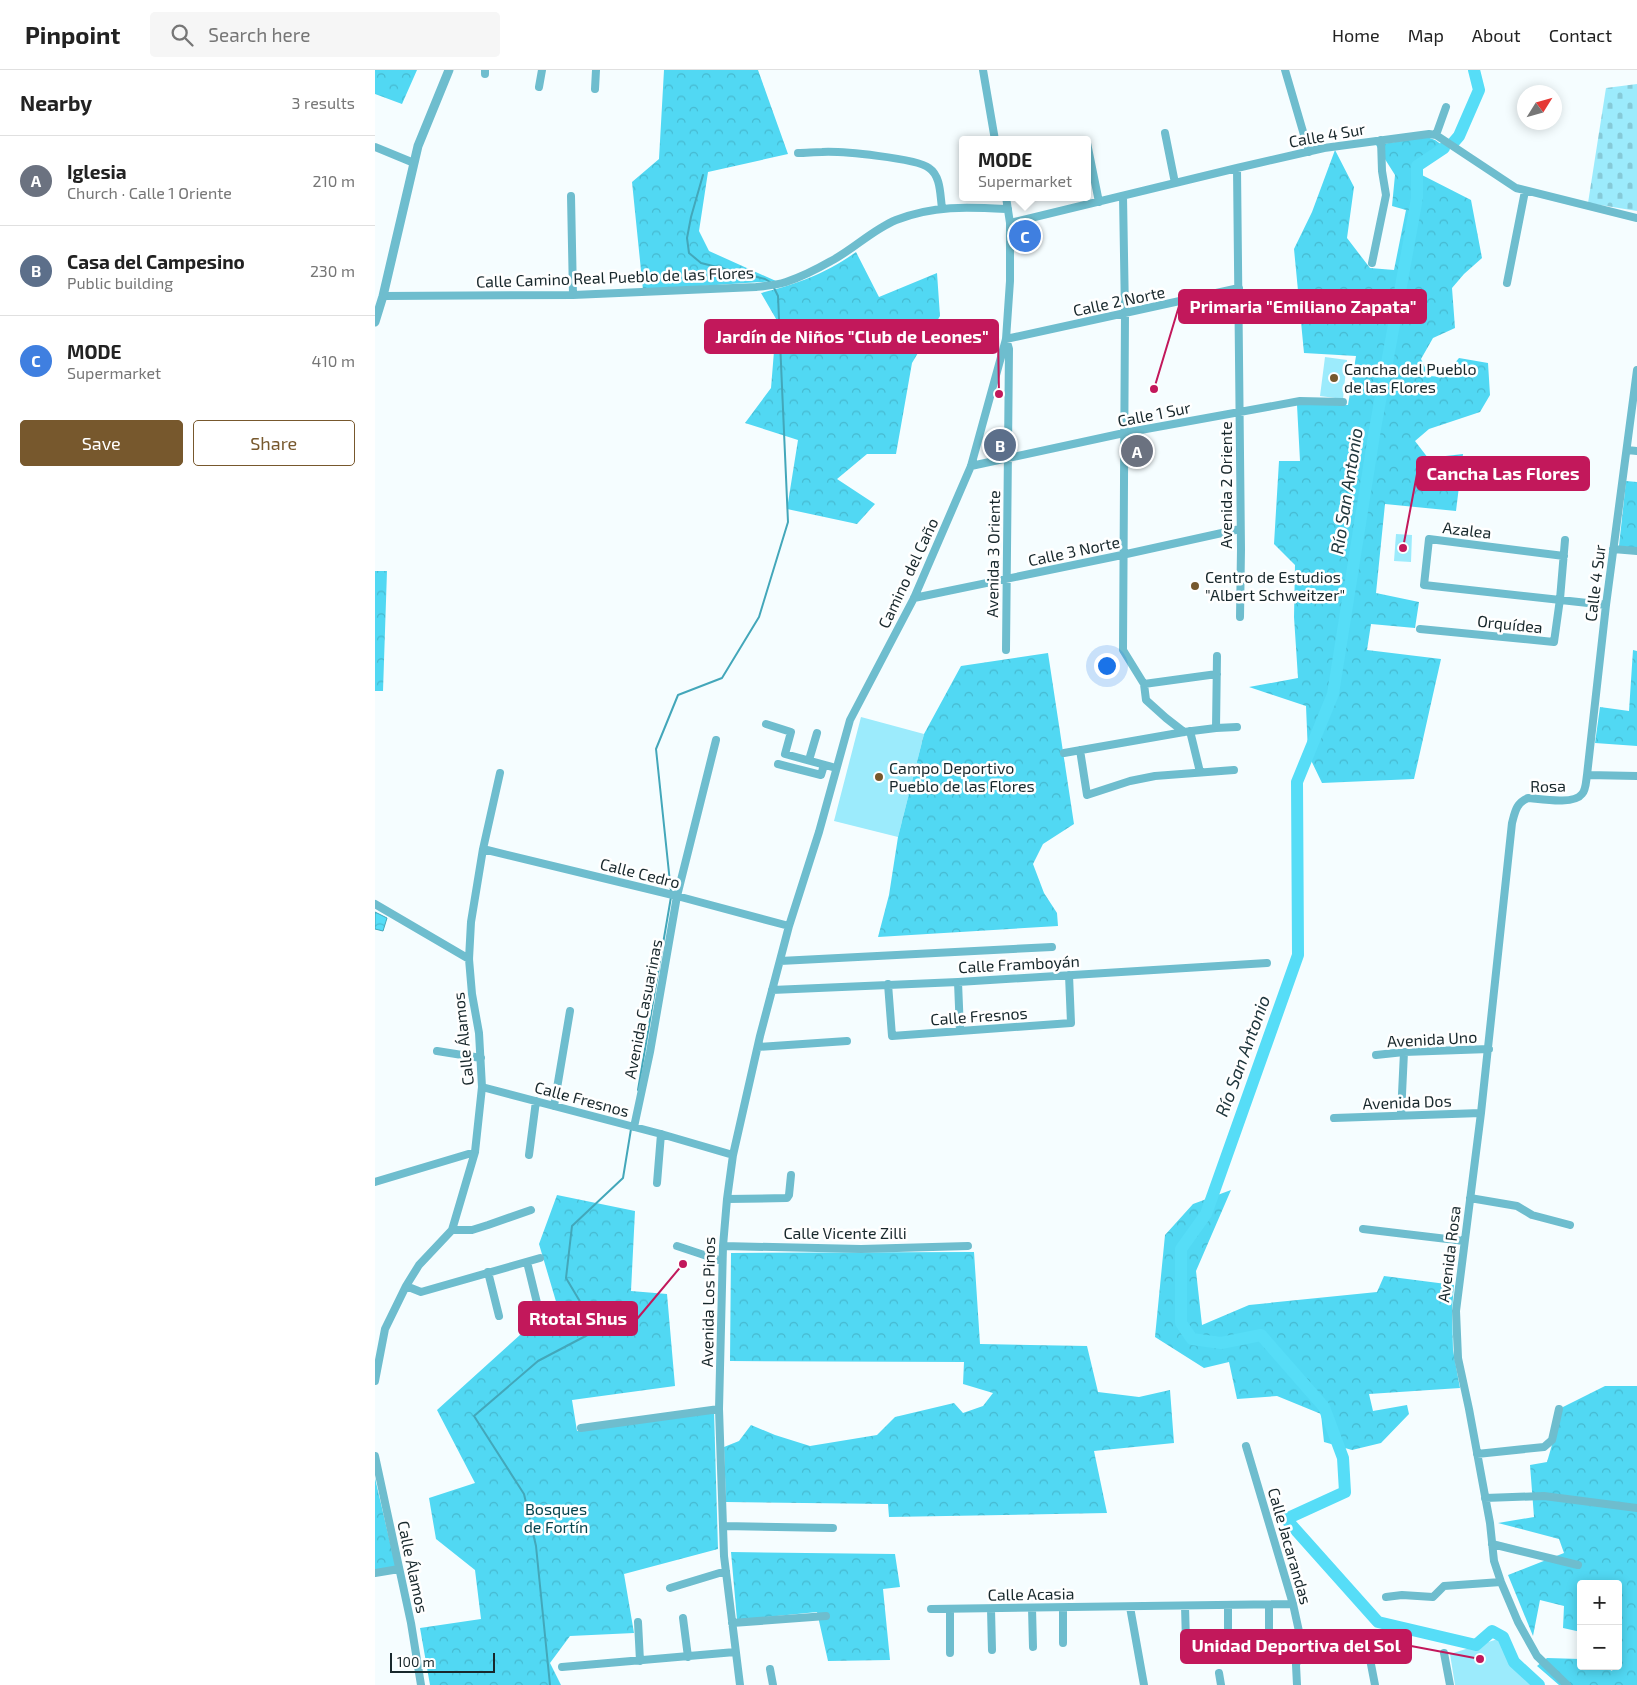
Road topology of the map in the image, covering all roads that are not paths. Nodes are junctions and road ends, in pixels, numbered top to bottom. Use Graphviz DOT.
graph roads {
  1 [pos="449,70"];
  2 [pos="541,70"];
  3 [pos="596,70"];
  4 [pos="983,70"];
  5 [pos="1285,70"];
  6 [pos="539,87"];
  7 [pos="595,89"];
  8 [pos="1446,107"];
  9 [pos="1165,133"];
  10 [pos="1435,135"];
  11 [pos="994,136"];
  12 [pos="1381,140"];
  13 [pos="375,148"];
  14 [pos="1309,152"];
  15 [pos="798,154"];
  16 [pos="414,163"];
  17 [pos="1091,163"];
  18 [pos="1237,168"];
  19 [pos="1175,183"];
  20 [pos="1525,191"];
  21 [pos="571,196"];
  22 [pos="1123,196"];
  23 [pos="1007,201"];
  24 [pos="1099,202"];
  25 [pos="942,208"];
  26 [pos="1008,209"];
  27 [pos="1637,218"];
  28 [pos="1010,223"];
  29 [pos="1372,263"];
  30 [pos="1507,283"];
  31 [pos="1239,288"];
  32 [pos="573,295"];
  33 [pos="383,296"];
  34 [pos="1125,314"];
  35 [pos="375,322"];
  36 [pos="1006,340"];
  37 [pos="1637,370"];
  38 [pos="1343,402"];
  39 [pos="1240,412"];
  40 [pos="1124,433"];
  41 [pos="1627,450"];
  42 [pos="1637,451"];
  43 [pos="1008,459"];
  44 [pos="971,466"];
  45 [pos="1240,529"];
  46 [pos="1565,540"];
  47 [pos="1613,549"];
  48 [pos="1637,551"];
  49 [pos="1122,555"];
  50 [pos="1564,556"];
  51 [pos="1006,579"];
  52 [pos="914,598"];
  53 [pos="1561,600"];
  54 [pos="1606,605"];
  55 [pos="1240,617"];
  56 [pos="1420,629"];
  57 [pos="1006,650"];
  58 [pos="1217,656"];
  59 [pos="1217,674"];
  60 [pos="1144,684"];
  61 [pos="766,724"];
  62 [pos="1237,727"];
  63 [pos="1217,728"];
  64 [pos="1187,731"];
  65 [pos="817,733"];
  66 [pos="716,740"];
  67 [pos="1080,750"];
  68 [pos="1064,753"];
  69 [pos="809,760"];
  70 [pos="778,764"];
  71 [pos="824,765"];
  72 [pos="836,768"];
  73 [pos="1234,770"];
  74 [pos="1199,772"];
  75 [pos="500,773"];
  76 [pos="1587,775"];
  77 [pos="1637,776"];
  78 [pos="1578,798"];
  79 [pos="1519,803"];
  80 [pos="483,849"];
  81 [pos="677,896"];
  82 [pos="375,904"];
  83 [pos="789,926"];
  84 [pos="1053,947"];
  85 [pos="469,959"];
  86 [pos="780,961"];
  87 [pos="1267,963"];
  88 [pos="1069,975"];
  89 [pos="958,982"];
  90 [pos="888,984"];
  91 [pos="772,990"];
  92 [pos="570,1011"];
  93 [pos="960,1031"];
  94 [pos="847,1041"];
  95 [pos="758,1047"];
  96 [pos="1489,1049"];
  97 [pos="437,1051"];
  98 [pos="1405,1052"];
  99 [pos="1376,1055"];
  100 [pos="481,1058"];
  101 [pos="482,1087"];
  102 [pos="536,1101"];
  103 [pos="554,1106"];
  104 [pos="1481,1113"];
  105 [pos="1401,1115"];
  106 [pos="1334,1118"];
  107 [pos="634,1127"];
  108 [pos="661,1134"];
  109 [pos="475,1152"];
  110 [pos="529,1155"];
  111 [pos="733,1155"];
  112 [pos="791,1175"];
  113 [pos="375,1182"];
  114 [pos="657,1183"];
  115 [pos="727,1198"];
  116 [pos="1470,1198"];
  117 [pos="531,1210"];
  118 [pos="1570,1225"];
  119 [pos="1363,1229"];
  120 [pos="452,1230"];
  121 [pos="1464,1241"];
  122 [pos="677,1246"];
  123 [pos="723,1246"];
  124 [pos="968,1246"];
  125 [pos="540,1258"];
  126 [pos="722,1261"];
  127 [pos="527,1262"];
  128 [pos="488,1272"];
  129 [pos="406,1286"];
  130 [pos="539,1311"];
  131 [pos="499,1316"];
  132 [pos="375,1381"];
  133 [pos="719,1409"];
  134 [pos="1559,1409"];
  135 [pos="581,1428"];
  136 [pos="1246,1446"];
  137 [pos="1477,1454"];
  138 [pos="375,1456"];
  139 [pos="1485,1498"];
  140 [pos="1637,1508"];
  141 [pos="723,1526"];
  142 [pos="833,1528"];
  143 [pos="1492,1544"];
  144 [pos="1578,1565"];
  145 [pos="399,1569"];
  146 [pos="726,1571"];
  147 [pos="375,1573"];
  148 [pos="1501,1582"];
  149 [pos="670,1588"];
  150 [pos="1386,1597"];
  151 [pos="1293,1604"];
  152 [pos="1269,1605"];
  153 [pos="1185,1606"];
  154 [pos="1228,1606"];
  155 [pos="1130,1607"];
  156 [pos="1032,1608"];
  157 [pos="1063,1608"];
  158 [pos="931,1609"];
  159 [pos="950,1609"];
  160 [pos="991,1609"];
  161 [pos="826,1616"];
  162 [pos="683,1618"];
  163 [pos="637,1622"];
  164 [pos="732,1623"];
  165 [pos="1269,1640"];
  166 [pos="1228,1641"];
  167 [pos="1186,1642"];
  168 [pos="1063,1643"];
  169 [pos="1033,1647"];
  170 [pos="992,1650"];
  171 [pos="735,1652"];
  172 [pos="1444,1652"];
  173 [pos="950,1653"];
  174 [pos="1369,1654"];
  175 [pos="687,1657"];
  176 [pos="641,1661"];
  177 [pos="562,1667"];
  178 [pos="770,1669"];
  179 [pos="1219,1673"];
  180 [pos="421,1685"];
  181 [pos="740,1685"];
  182 [pos="773,1685"];
  183 [pos="1144,1685"];
  184 [pos="1221,1685"];
  185 [pos="1297,1685"];
  186 [pos="1375,1685"];
  187 [pos="1450,1685"];
  188 [pos="1567,1685"];
  1 -- 16 [label="street"];
  2 -- 6 [label="street"];
  3 -- 7 [label="street"];
  4 -- 11 [label="street"];
  5 -- 14 [label="street"];
  8 -- 10 [label="street"];
  9 -- 19 [label="street"];
  10 -- 12 [label="street, Calle 4 Sur"];
  10 -- 20 [label="street"];
  12 -- 14 [label="street, Calle 4 Sur"];
  12 -- 29 [label="street"];
  13 -- 16 [label="street"];
  14 -- 18 [label="street, Calle 4 Sur"];
  15 -- 25 [label="street"];
  16 -- 33 [label="street"];
  17 -- 24 [label="street"];
  18 -- 19 [label="street, Calle 4 Sur"];
  18 -- 31 [label="street, Avenida 2 Oriente"];
  19 -- 22 [label="street, Calle 4 Sur"];
  20 -- 27 [label="street"];
  20 -- 30 [label="street"];
  21 -- 32 [label="street"];
  22 -- 24 [label="street, Calle 4 Sur"];
  22 -- 34 [label="street"];
  23 -- 26 [label="street, Camino del Caño"];
  24 -- 28 [label="street, Calle 4 Sur"];
  25 -- 26 [label="street, Calle Camino Real Pueblo de las Flores"];
  25 -- 32 [label="street, Calle Camino Real Pueblo de las Flores"];
  26 -- 28 [label="street, Camino del Caño"];
  28 -- 36 [label="street, Camino del Caño"];
  31 -- 34 [label="street, Calle 2 Norte"];
  31 -- 39 [label="street, Avenida 2 Oriente"];
  32 -- 33 [label="street, Calle Camino Real Pueblo de las Flores"];
  33 -- 35 [label="street"];
  34 -- 36 [label="street, Calle 2 Norte"];
  34 -- 40 [label="street"];
  36 -- 43 [label="street, Avenida 3 Oriente"];
  36 -- 44 [label="street, Camino del Caño"];
  37 -- 41 [label="street, Calle 4 Sur"];
  38 -- 39 [label="street, Calle 1 Sur"];
  39 -- 40 [label="street, Calle 1 Sur"];
  39 -- 45 [label="street, Avenida 2 Oriente"];
  40 -- 43 [label="street, Calle 1 Sur"];
  40 -- 49 [label="street"];
  41 -- 42 [label="street"];
  41 -- 47 [label="street, Calle 4 Sur"];
  43 -- 44 [label="street, Calle 1 Sur"];
  43 -- 51 [label="street, Avenida 3 Oriente"];
  44 -- 52 [label="street, Camino del Caño"];
  45 -- 49 [label="street, Calle 3 Norte"];
  45 -- 55 [label="street, Avenida 2 Oriente"];
  46 -- 50 [label="street"];
  47 -- 48 [label="street"];
  47 -- 54 [label="street, Calle 4 Sur"];
  49 -- 51 [label="street, Calle 3 Norte"];
  49 -- 60 [label="street"];
  50 -- 53 [label="street"];
  50 -- 53 [label="street, Azalea"];
  51 -- 52 [label="street, Calle 3 Norte"];
  51 -- 57 [label="street, Avenida 3 Oriente"];
  52 -- 72 [label="street, Camino del Caño"];
  53 -- 54 [label="street, Azalea"];
  53 -- 56 [label="street, Orquídea"];
  54 -- 76 [label="street, Calle 4 Sur"];
  58 -- 59 [label="street"];
  59 -- 60 [label="street"];
  59 -- 63 [label="street"];
  60 -- 64 [label="street"];
  61 -- 69 [label="street"];
  62 -- 63 [label="street"];
  63 -- 64 [label="street"];
  64 -- 67 [label="street"];
  64 -- 74 [label="street"];
  65 -- 69 [label="street"];
  66 -- 81 [label="street, Avenida Casuarinas"];
  67 -- 68 [label="street"];
  67 -- 74 [label="street"];
  69 -- 71 [label="street"];
  70 -- 71 [label="street"];
  71 -- 72 [label="street"];
  72 -- 83 [label="street, Camino del Caño"];
  73 -- 74 [label="street"];
  75 -- 80 [label="street, Calle Álamos"];
  76 -- 77 [label="street"];
  76 -- 78 [label="street, Calle 4 Sur"];
  78 -- 79 [label="street, Rosa"];
  79 -- 96 [label="street, Avenida Rosa"];
  80 -- 81 [label="street, Calle Cedro"];
  80 -- 85 [label="street, Calle Álamos"];
  81 -- 83 [label="street, Calle Cedro"];
  81 -- 107 [label="street, Avenida Casuarinas"];
  82 -- 85 [label="street"];
  83 -- 86 [label="street, Avenida Los Pinos"];
  84 -- 86 [label="street"];
  85 -- 100 [label="street, Calle Álamos"];
  86 -- 91 [label="street, Avenida Los Pinos"];
  87 -- 88 [label="street, Calle Framboyán"];
  88 -- 89 [label="street, Calle Framboyán"];
  88 -- 93 [label="street, Calle Fresnos"];
  89 -- 90 [label="street, Calle Framboyán"];
  89 -- 93 [label="street"];
  90 -- 91 [label="street, Calle Framboyán"];
  90 -- 93 [label="street, Calle Fresnos"];
  91 -- 95 [label="street, Avenida Los Pinos"];
  92 -- 103 [label="street"];
  94 -- 95 [label="street"];
  95 -- 111 [label="street, Avenida Los Pinos"];
  96 -- 98 [label="street, Avenida Uno"];
  96 -- 104 [label="street, Avenida Rosa"];
  97 -- 100 [label="street"];
  98 -- 99 [label="street, Avenida Uno"];
  98 -- 105 [label="street"];
  100 -- 101 [label="street, Calle Álamos"];
  101 -- 102 [label="street, Calle Fresnos"];
  101 -- 109 [label="street, Calle Álamos"];
  102 -- 103 [label="street, Calle Fresnos"];
  102 -- 110 [label="street"];
  103 -- 107 [label="street, Calle Fresnos"];
  104 -- 105 [label="street, Avenida Dos"];
  104 -- 116 [label="street, Avenida Rosa"];
  105 -- 106 [label="street, Avenida Dos"];
  107 -- 108 [label="street, Calle Fresnos"];
  108 -- 111 [label="street, Calle Fresnos"];
  108 -- 114 [label="street"];
  109 -- 113 [label="street"];
  109 -- 120 [label="street, Calle Álamos"];
  111 -- 115 [label="street, Avenida Los Pinos"];
  112 -- 115 [label="street"];
  115 -- 123 [label="street, Avenida Los Pinos"];
  116 -- 118 [label="street"];
  116 -- 121 [label="street, Avenida Rosa"];
  117 -- 120 [label="street"];
  119 -- 121 [label="street"];
  120 -- 129 [label="street, Calle Álamos"];
  121 -- 137 [label="street, Avenida Rosa"];
  122 -- 126 [label="street"];
  123 -- 124 [label="street, Calle Vicente Zilli"];
  123 -- 126 [label="street, Avenida Los Pinos"];
  125 -- 127 [label="street"];
  126 -- 133 [label="street, Avenida Los Pinos"];
  127 -- 128 [label="street"];
  127 -- 130 [label="street"];
  128 -- 129 [label="street"];
  128 -- 131 [label="street"];
  129 -- 132 [label="street, Calle Álamos"];
  133 -- 135 [label="street"];
  133 -- 141 [label="street, Avenida Los Pinos"];
  134 -- 137 [label="street"];
  136 -- 151 [label="street, Calle Jacarandas"];
  137 -- 139 [label="street, Avenida Rosa"];
  138 -- 145 [label="street, Calle Álamos"];
  139 -- 140 [label="street"];
  139 -- 143 [label="street, Avenida Rosa"];
  141 -- 142 [label="street"];
  141 -- 146 [label="street, Avenida Los Pinos"];
  143 -- 144 [label="street"];
  143 -- 148 [label="street, Avenida Rosa"];
  145 -- 147 [label="street"];
  145 -- 180 [label="street, Calle Álamos"];
  146 -- 149 [label="street"];
  146 -- 164 [label="street, Avenida Los Pinos"];
  148 -- 150 [label="street"];
  148 -- 188 [label="street, Avenida Rosa"];
  151 -- 152 [label="street, Calle Acasia"];
  151 -- 185 [label="street, Calle Jacarandas"];
  152 -- 154 [label="street, Calle Acasia"];
  152 -- 165 [label="street"];
  153 -- 154 [label="street, Calle Acasia"];
  153 -- 155 [label="street, Calle Acasia"];
  153 -- 167 [label="street"];
  154 -- 166 [label="street"];
  155 -- 157 [label="street, Calle Acasia"];
  155 -- 183 [label="street"];
  156 -- 157 [label="street, Calle Acasia"];
  156 -- 160 [label="street, Calle Acasia"];
  156 -- 169 [label="street"];
  157 -- 168 [label="street"];
  158 -- 159 [label="street, Calle Acasia"];
  159 -- 160 [label="street, Calle Acasia"];
  159 -- 173 [label="street"];
  160 -- 170 [label="street"];
  161 -- 164 [label="street"];
  162 -- 175 [label="street"];
  163 -- 176 [label="street"];
  164 -- 171 [label="street, Avenida Los Pinos"];
  171 -- 175 [label="street"];
  171 -- 181 [label="street, Avenida Los Pinos"];
  172 -- 187 [label="street"];
  174 -- 186 [label="street"];
  175 -- 176 [label="street"];
  176 -- 177 [label="street"];
  178 -- 182 [label="street"];
  179 -- 184 [label="street"];
}
